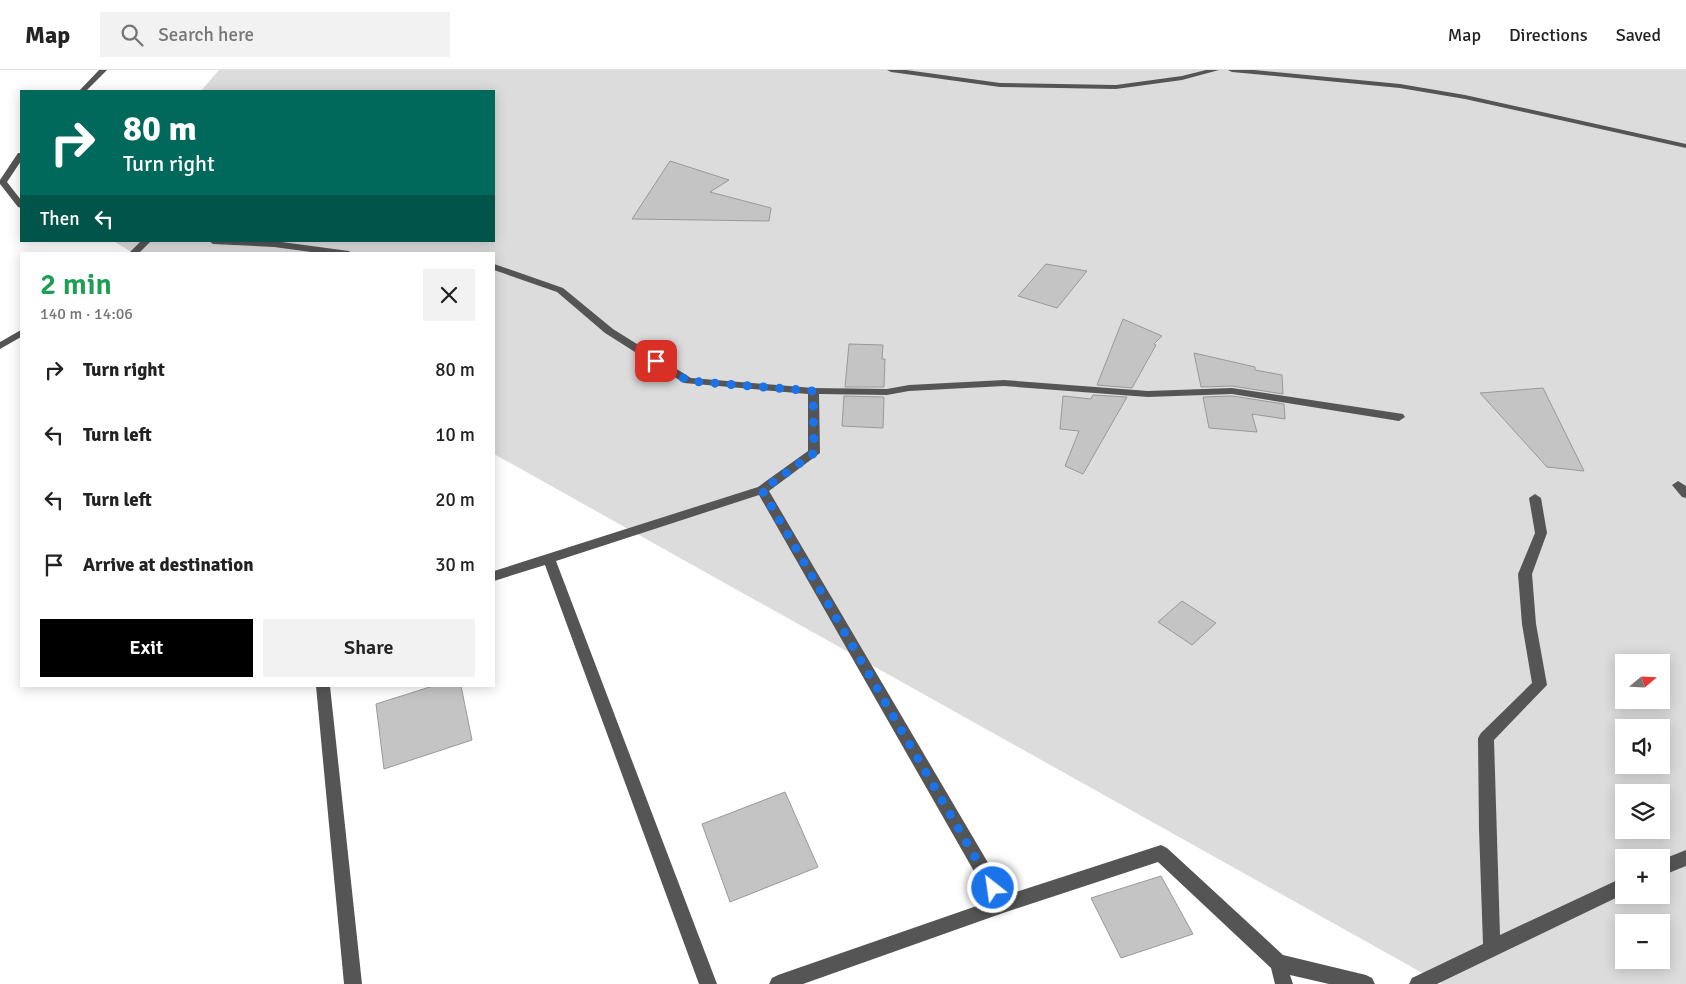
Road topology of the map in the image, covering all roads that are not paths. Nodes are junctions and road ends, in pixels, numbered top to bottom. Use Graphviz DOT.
graph roads {
  1 [pos="103,70"];
  2 [pos="891,70"];
  3 [pos="1215,70"];
  4 [pos="1232,70"];
  5 [pos="1297,73"];
  6 [pos="83,90"];
  7 [pos="1686,146"];
  8 [pos="20,156"];
  9 [pos="20,204"];
  10 [pos="146,242"];
  11 [pos="233,242"];
  12 [pos="134,252"];
  13 [pos="334,252"];
  14 [pos="495,267"];
  15 [pos="20,334"];
  16 [pos="0,346"];
  17 [pos="813,391"];
  18 [pos="1399,417"];
  19 [pos="762,490"];
  20 [pos="1535,498"];
  21 [pos="549,558"];
  22 [pos="495,576"];
  23 [pos="324,687"];
  24 [pos="1686,858"];
  25 [pos="1670,864"];
  26 [pos="1615,889"];
  27 [pos="1003,905"];
  28 [pos="1492,950"];
  29 [pos="1278,963"];
  30 [pos="353,984"];
  31 [pos="708,984"];
  32 [pos="778,984"];
  33 [pos="1284,984"];
  34 [pos="1366,984"];
  35 [pos="1418,984"];
  1 -- 6 [label="street"];
  2 -- 3 [label="street"];
  4 -- 5 [label="street"];
  5 -- 7 [label="street"];
  8 -- 9 [label="street"];
  10 -- 12 [label="street"];
  11 -- 13 [label="street"];
  14 -- 17 [label="street"];
  15 -- 16 [label="street"];
  17 -- 18 [label="street"];
  17 -- 19 [label="street"];
  19 -- 21 [label="street"];
  19 -- 27 [label="street"];
  20 -- 28 [label="street"];
  21 -- 22 [label="street"];
  21 -- 31 [label="street"];
  23 -- 30 [label="street"];
  24 -- 25 [label="street"];
  26 -- 28 [label="street"];
  27 -- 29 [label="street"];
  27 -- 32 [label="street"];
  28 -- 35 [label="street"];
  29 -- 33 [label="street"];
  29 -- 34 [label="street"];
}
